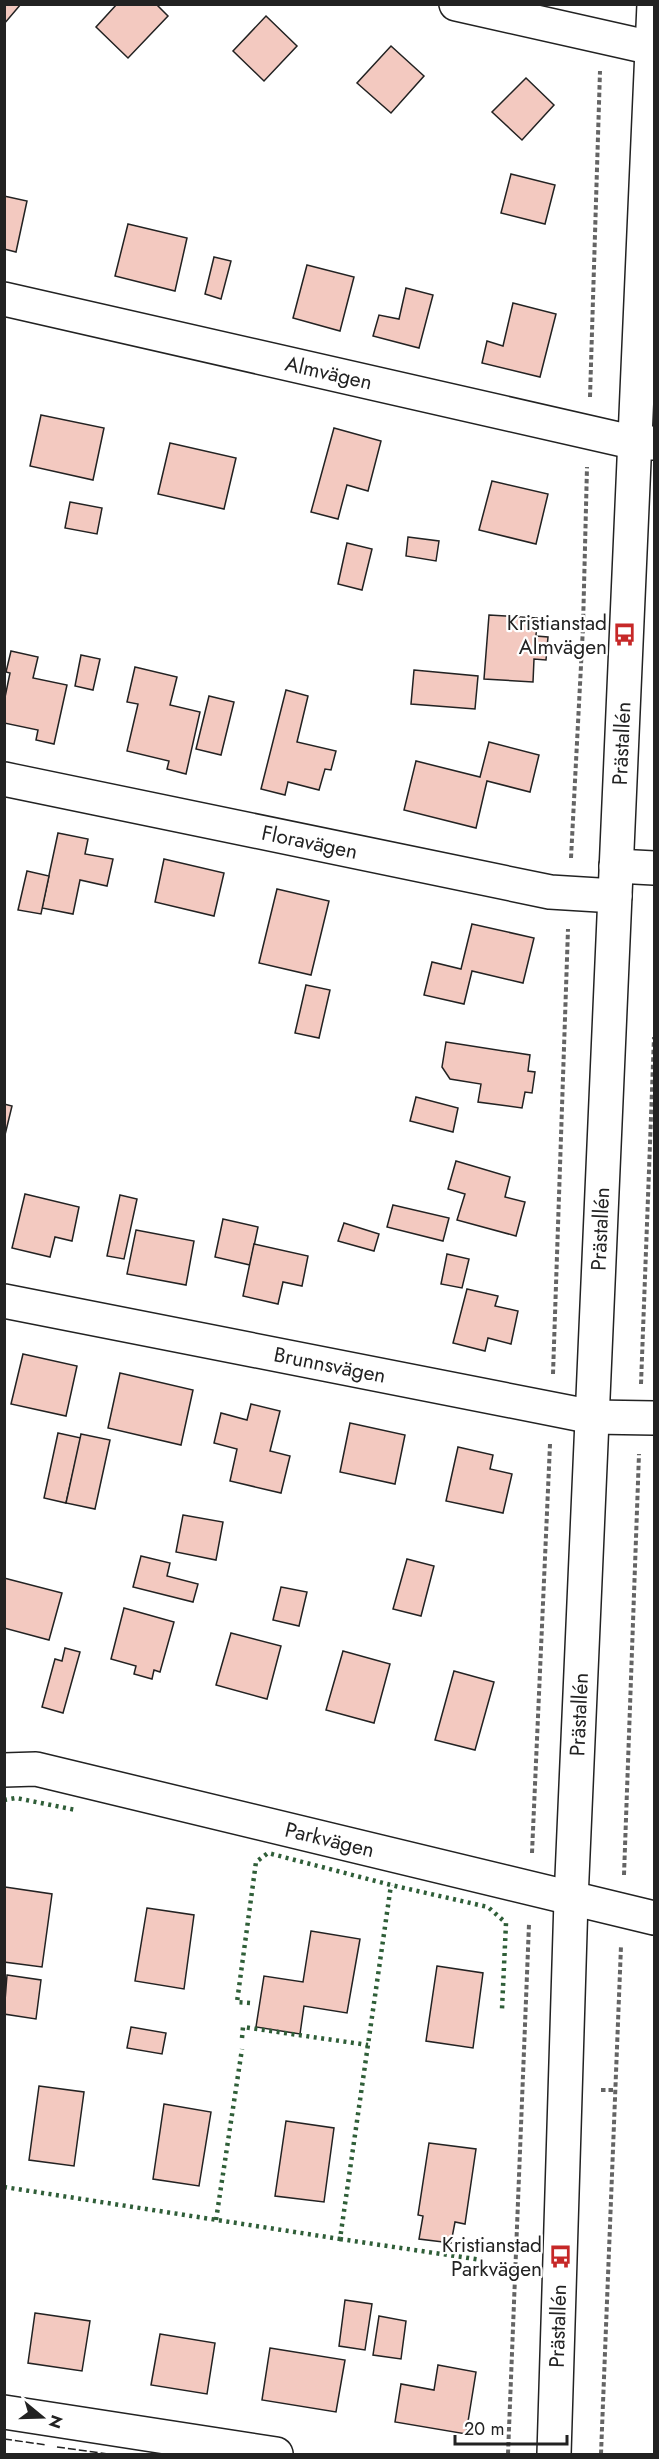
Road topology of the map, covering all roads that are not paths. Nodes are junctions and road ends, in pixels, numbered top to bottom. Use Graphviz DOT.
graph roads {
  1 [pos="456,4"];
  2 [pos="654,4"];
  3 [pos="652,48"];
  4 [pos="4,299"];
  5 [pos="645,443"];
  6 [pos="4,779"];
  7 [pos="654,868"];
  8 [pos="615,881"];
  9 [pos="4,1301"];
  10 [pos="593,1417"];
  11 [pos="647,1418"];
  12 [pos="4,1770"];
  13 [pos="571,1900"];
  14 [pos="654,1918"];
  15 [pos="4,2412"];
  16 [pos="276,2454"];
  17 [pos="554,2454"];
  1 -- 3 [label="street"];
  2 -- 3 [label="street, Prästallén"];
  3 -- 5 [label="street, Prästallén"];
  4 -- 5 [label="street, Almvägen"];
  5 -- 8 [label="street, Prästallén"];
  6 -- 8 [label="street, Floravägen"];
  7 -- 8 [label="street, Floravägen"];
  8 -- 10 [label="street, Prästallén"];
  9 -- 10 [label="street, Brunnsvägen"];
  10 -- 11 [label="street, Brunnsvägen"];
  10 -- 13 [label="street, Prästallén"];
  12 -- 13 [label="street, Parkvägen"];
  13 -- 14 [label="street, Parkvägen"];
  13 -- 17 [label="street, Prästallén"];
  15 -- 16 [label="street"];
}
